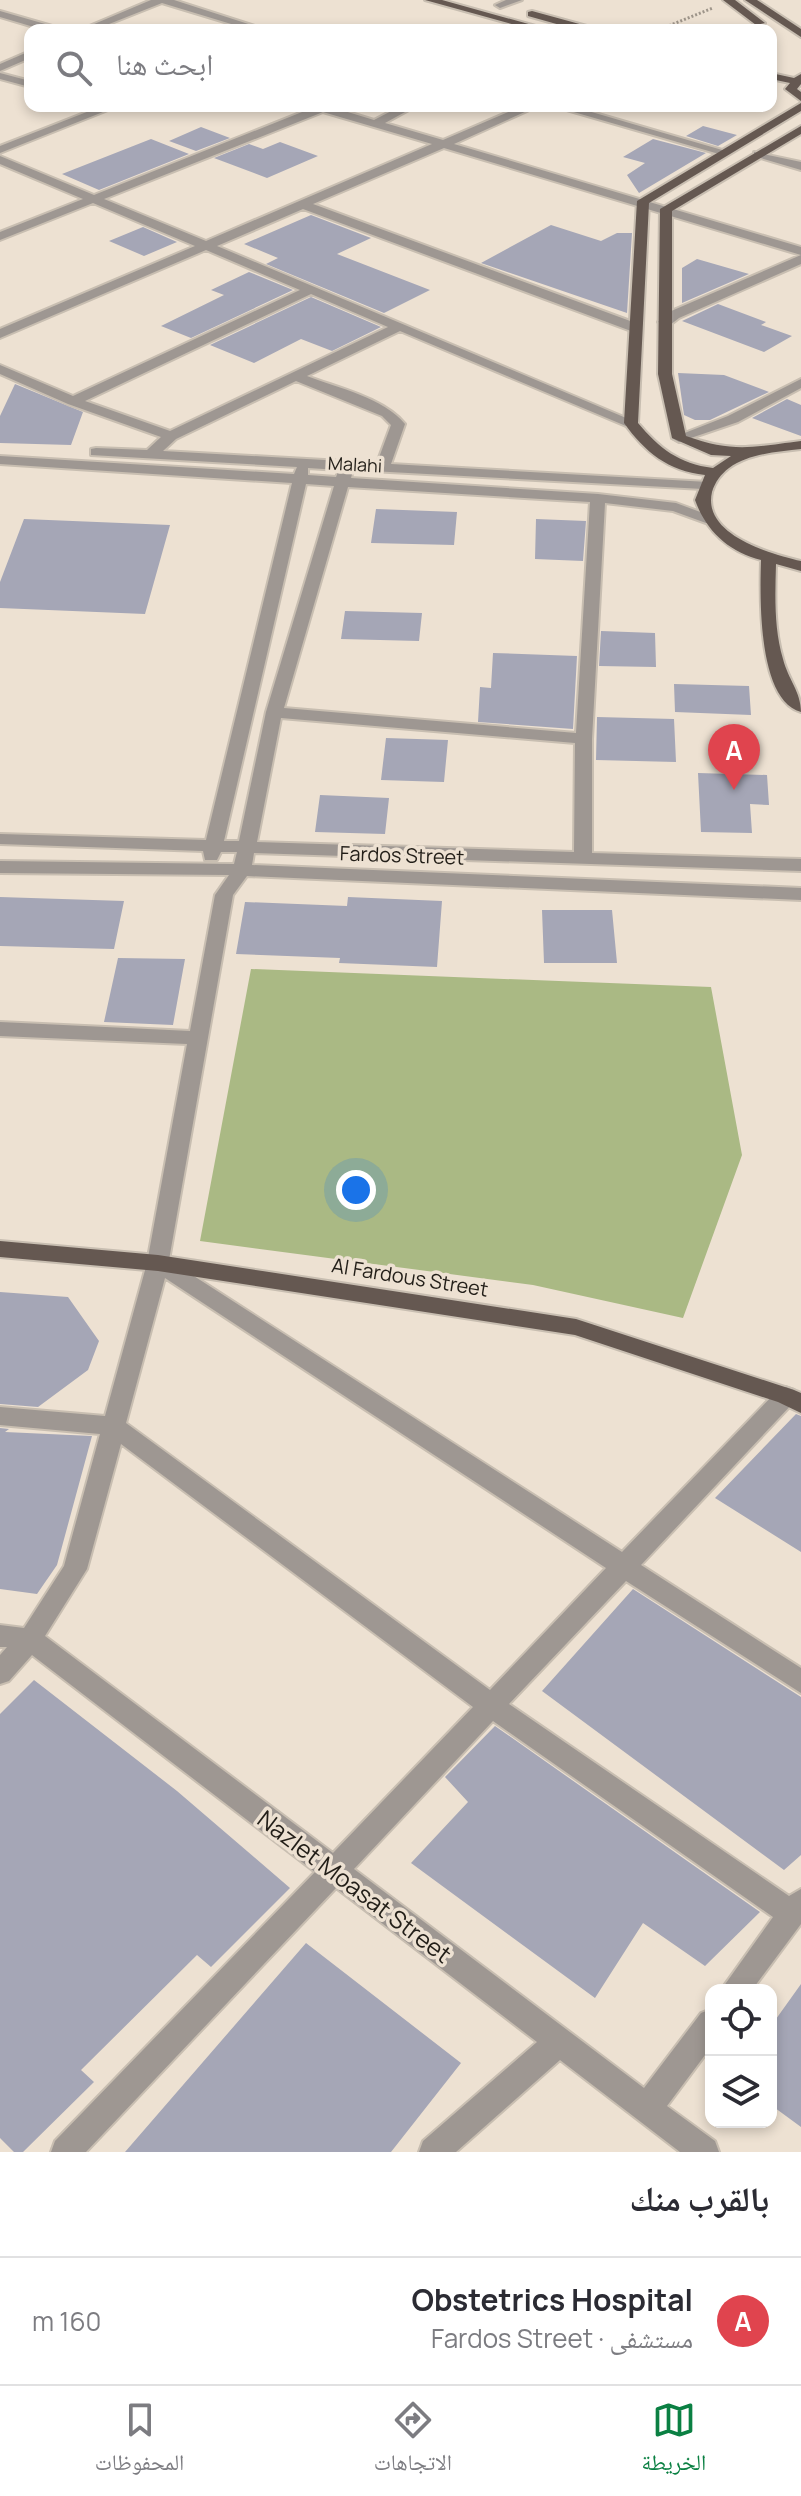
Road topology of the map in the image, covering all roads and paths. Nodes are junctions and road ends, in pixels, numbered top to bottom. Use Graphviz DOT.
graph roads {
  1 [pos="162,0"];
  2 [pos="430,0"];
  3 [pos="478,0"];
  4 [pos="517,0"];
  5 [pos="750,0"];
  6 [pos="729,1"];
  7 [pos="454,3"];
  8 [pos="500,5"];
  9 [pos="0,14"];
  10 [pos="34,24"];
  11 [pos="100,24"];
  12 [pos="242,24"];
  13 [pos="525,24"];
  14 [pos="568,24"];
  15 [pos="673,24"];
  16 [pos="762,24"];
  17 [pos="800,31"];
  18 [pos="24,57"];
  19 [pos="0,68"];
  20 [pos="0,76"];
  21 [pos="777,78"];
  22 [pos="24,82"];
  23 [pos="777,87"];
  24 [pos="798,87"];
  25 [pos="801,106"];
  26 [pos="97,112"];
  27 [pos="307,112"];
  28 [pos="337,112"];
  29 [pos="398,112"];
  30 [pos="518,112"];
  31 [pos="580,112"];
  32 [pos="377,123"];
  33 [pos="801,129"];
  34 [pos="446,144"];
  35 [pos="0,150"];
  36 [pos="723,152"];
  37 [pos="758,154"];
  38 [pos="0,160"];
  39 [pos="801,166"];
  40 [pos="94,199"];
  41 [pos="643,201"];
  42 [pos="304,205"];
  43 [pos="666,209"];
  44 [pos="0,236"];
  45 [pos="210,247"];
  46 [pos="801,251"];
  47 [pos="801,259"];
  48 [pos="312,289"];
  49 [pos="665,322"];
  50 [pos="400,326"];
  51 [pos="636,328"];
  52 [pos="0,334"];
  53 [pos="0,369"];
  54 [pos="634,374"];
  55 [pos="665,374"];
  56 [pos="295,376"];
  57 [pos="801,383"];
  58 [pos="73,401"];
  59 [pos="631,423"];
  60 [pos="171,436"];
  61 [pos="679,438"];
  62 [pos="801,445"];
  63 [pos="0,447"];
  64 [pos="747,452"];
  65 [pos="150,455"];
  66 [pos="0,460"];
  67 [pos="306,462"];
  68 [pos="347,466"];
  69 [pos="382,468"];
  70 [pos="708,479"];
  71 [pos="297,481"];
  72 [pos="339,484"];
  73 [pos="598,498"];
  74 [pos="706,519"];
  75 [pos="769,559"];
  76 [pos="801,566"];
  77 [pos="801,707"];
  78 [pos="274,712"];
  79 [pos="584,739"];
  80 [pos="0,839"];
  81 [pos="214,844"];
  82 [pos="245,845"];
  83 [pos="583,858"];
  84 [pos="801,865"];
  85 [pos="0,867"];
  86 [pos="208,869"];
  87 [pos="242,870"];
  88 [pos="801,894"];
  89 [pos="224,895"];
  90 [pos="0,1029"];
  91 [pos="200,1038"];
  92 [pos="0,1249"];
  93 [pos="158,1263"];
  94 [pos="794,1400"];
  95 [pos="0,1416"];
  96 [pos="113,1426"];
  97 [pos="624,1567"];
  98 [pos="0,1636"];
  99 [pos="30,1639"];
  100 [pos="0,1673"];
  101 [pos="801,1682"];
  102 [pos="493,1707"];
  103 [pos="335,1871"];
  104 [pos="796,1908"];
  105 [pos="739,1984"];
  106 [pos="705,2031"];
  107 [pos="560,2041"];
  108 [pos="647,2109"];
  109 [pos="66,2152"];
  110 [pos="434,2152"];
  111 [pos="704,2152"];
  1 -- 11 [label="street"];
  1 -- 12 [label="street"];
  2 -- 7 [label="main road"];
  3 -- 8 [label="main road"];
  4 -- 8 [label="street"];
  5 -- 17 [label="main road"];
  6 -- 15 [label="path"];
  6 -- 16 [label="main road"];
  7 -- 13 [label="main road"];
  8 -- 14 [label="main road"];
  9 -- 10 [label="street"];
  18 -- 19 [label="street"];
  20 -- 22 [label="street"];
  21 -- 24 [label="main road"];
  23 -- 24 [label="main road"];
  25 -- 36 [label="main road"];
  26 -- 35 [label="street"];
  27 -- 40 [label="street"];
  28 -- 32 [label="street"];
  29 -- 32 [label="street"];
  30 -- 34 [label="street"];
  31 -- 36 [label="street"];
  32 -- 34 [label="street"];
  33 -- 37 [label="main road"];
  34 -- 41 [label="street"];
  34 -- 42 [label="street"];
  36 -- 41 [label="main road"];
  37 -- 39 [label="street"];
  37 -- 43 [label="main road"];
  38 -- 40 [label="street"];
  40 -- 44 [label="street"];
  40 -- 45 [label="street"];
  41 -- 43 [label="street"];
  41 -- 51 [label="main road"];
  42 -- 45 [label="street"];
  42 -- 51 [label="street"];
  43 -- 46 [label="street"];
  43 -- 49 [label="main road"];
  45 -- 48 [label="street"];
  45 -- 52 [label="street"];
  47 -- 49 [label="street"];
  48 -- 50 [label="street"];
  48 -- 58 [label="street"];
  49 -- 55 [label="main road"];
  50 -- 56 [label="street"];
  50 -- 59 [label="street"];
  51 -- 54 [label="main road"];
  53 -- 58 [label="street"];
  54 -- 55 [label="main road"];
  54 -- 59 [label="main road"];
  55 -- 61 [label="main road"];
  56 -- 60 [label="street"];
  56 -- 69 [label="street"];
  57 -- 61 [label="street"];
  58 -- 60 [label="street"];
  59 -- 70 [label="main road"];
  60 -- 65 [label="street"];
  61 -- 64 [label="main road"];
  62 -- 64 [label="main road"];
  63 -- 65 [label="street, Malahi"];
  64 -- 70 [label="main road"];
  65 -- 67 [label="street, Malahi"];
  66 -- 71 [label="street, Malahi"];
  67 -- 68 [label="street, Malahi"];
  67 -- 71 [label="street"];
  68 -- 69 [label="street, Malahi"];
  68 -- 72 [label="street"];
  69 -- 70 [label="street, Malahi"];
  70 -- 74 [label="main road"];
  71 -- 72 [label="street, Malahi"];
  71 -- 81 [label="street"];
  72 -- 73 [label="street, Malahi"];
  72 -- 78 [label="street"];
  73 -- 74 [label="street, Malahi"];
  73 -- 79 [label="street"];
  74 -- 75 [label="main road"];
  75 -- 76 [label="main road"];
  75 -- 77 [label="main road"];
  78 -- 79 [label="street"];
  78 -- 82 [label="street"];
  79 -- 83 [label="street"];
  80 -- 81 [label="street, Fardos Street"];
  81 -- 82 [label="street, Fardos Street"];
  81 -- 86 [label="street"];
  82 -- 83 [label="street, Fardos Street"];
  82 -- 87 [label="street"];
  83 -- 84 [label="street, Fardos Street"];
  85 -- 86 [label="street, Fardos Street"];
  86 -- 87 [label="street, Fardos Street"];
  86 -- 89 [label="street"];
  87 -- 88 [label="street, Fardos Street"];
  87 -- 89 [label="street"];
  89 -- 91 [label="street"];
  90 -- 91 [label="street"];
  91 -- 93 [label="street"];
  92 -- 93 [label="main road, Al Fardous Street"];
  93 -- 94 [label="main road, Al Fardous Street"];
  93 -- 96 [label="street"];
  93 -- 97 [label="street"];
  94 -- 97 [label="street"];
  95 -- 96 [label="street"];
  96 -- 99 [label="street"];
  96 -- 102 [label="street"];
  97 -- 101 [label="street"];
  97 -- 102 [label="street"];
  98 -- 99 [label="street"];
  99 -- 100 [label="street"];
  99 -- 103 [label="street, Nazlet Moasat Street"];
  102 -- 103 [label="street"];
  102 -- 104 [label="street"];
  103 -- 107 [label="street, Nazlet Moasat Street"];
  103 -- 109 [label="street"];
  104 -- 105 [label="street"];
  106 -- 108 [label="street"];
  107 -- 108 [label="street, Nazlet Moasat Street"];
  107 -- 110 [label="street"];
  108 -- 111 [label="street, Nazlet Moasat Street"];
}
